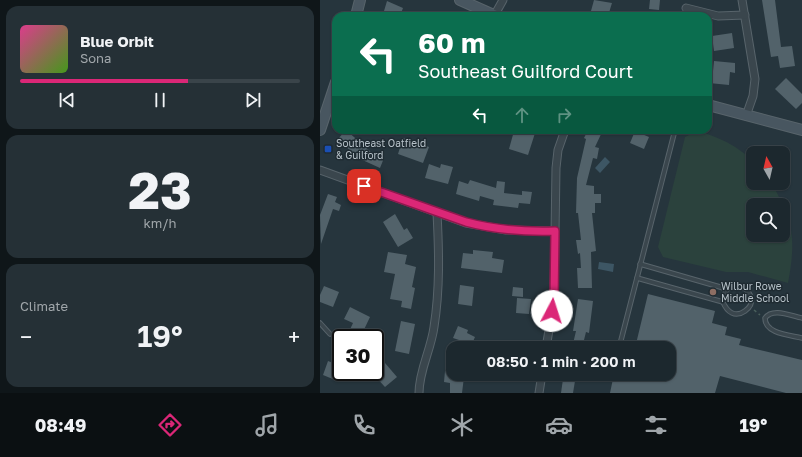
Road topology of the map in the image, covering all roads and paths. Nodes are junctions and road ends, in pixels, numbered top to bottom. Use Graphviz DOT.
graph roads {
  1 [pos="360,0"];
  2 [pos="460,0"];
  3 [pos="503,0"];
  4 [pos="742,0"];
  5 [pos="686,8"];
  6 [pos="357,12"];
  7 [pos="486,12"];
  8 [pos="497,12"];
  9 [pos="702,12"];
  10 [pos="712,14"];
  11 [pos="745,15"];
  12 [pos="332,94"];
  13 [pos="712,106"];
  14 [pos="746,116"];
  15 [pos="320,130"];
  16 [pos="802,130"];
  17 [pos="564,134"];
  18 [pos="674,134"];
  19 [pos="320,170"];
  20 [pos="438,213"];
  21 [pos="555,231"];
  22 [pos="640,264"];
  23 [pos="637,278"];
  24 [pos="727,289"];
  25 [pos="723,302"];
  26 [pos="749,307"];
  27 [pos="765,318"];
  28 [pos="802,318"];
  29 [pos="320,323"];
  30 [pos="330,334"];
  31 [pos="802,338"];
  32 [pos="547,341"];
  33 [pos="621,341"];
  34 [pos="541,381"];
  35 [pos="419,393"];
  36 [pos="539,393"];
  1 -- 6 [label="main road"];
  2 -- 7 [label="main road"];
  3 -- 8 [label="street"];
  4 -- 11 [label="street"];
  5 -- 9 [label="street"];
  10 -- 11 [label="street"];
  11 -- 14 [label="street"];
  12 -- 15 [label="main road"];
  13 -- 14 [label="main road"];
  14 -- 16 [label="main road"];
  17 -- 21 [label="street"];
  18 -- 22 [label="lane"];
  19 -- 20 [label="street"];
  20 -- 21 [label="street"];
  20 -- 35 [label="street"];
  21 -- 32 [label="street"];
  22 -- 23 [label="lane"];
  22 -- 24 [label="lane"];
  23 -- 25 [label="lane"];
  23 -- 33 [label="lane"];
  24 -- 25 [label="lane"];
  24 -- 26 [label="lane"];
  25 -- 26 [label="lane"];
  26 -- 27 [label="path"];
  27 -- 28 [label="lane"];
  27 -- 31 [label="lane"];
  29 -- 30 [label="lane"];
  34 -- 36 [label="street"];
}
